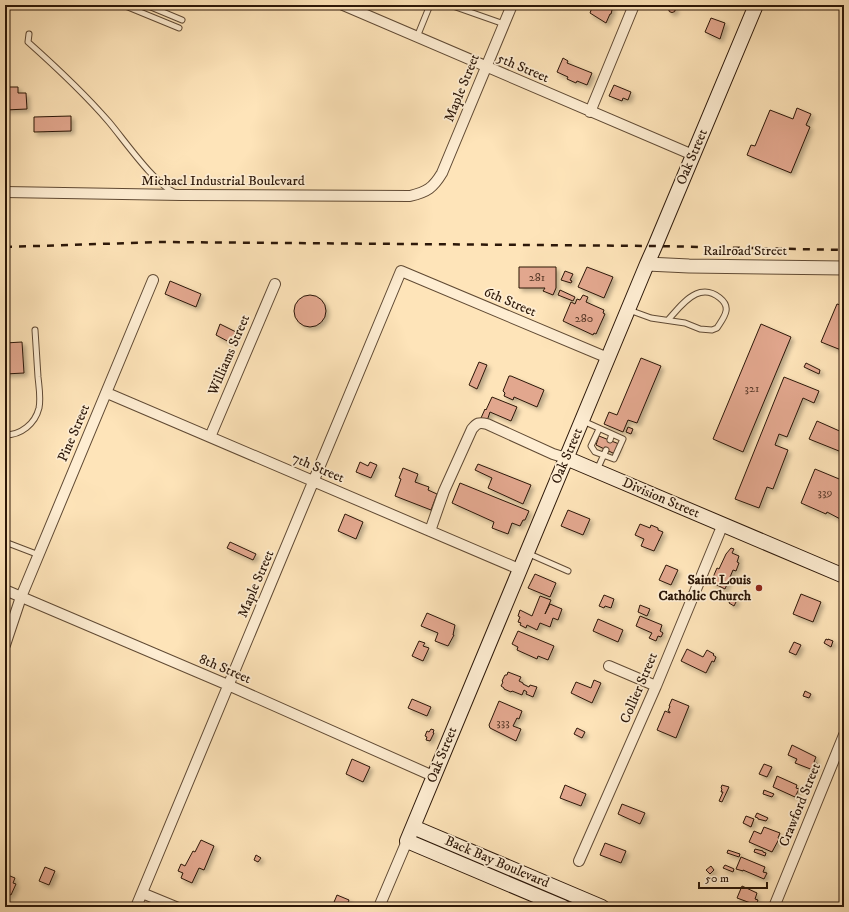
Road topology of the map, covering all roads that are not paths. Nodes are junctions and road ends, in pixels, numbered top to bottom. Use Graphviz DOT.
graph roads {
  1 [pos="124,5"];
  2 [pos="146,5"];
  3 [pos="343,5"];
  4 [pos="430,5"];
  5 [pos="450,5"];
  6 [pos="512,5"];
  7 [pos="634,5"];
  8 [pos="756,5"];
  9 [pos="182,20"];
  10 [pos="504,24"];
  11 [pos="179,28"];
  12 [pos="29,34"];
  13 [pos="417,36"];
  14 [pos="486,67"];
  15 [pos="590,112"];
  16 [pos="693,155"];
  17 [pos="437,181"];
  18 [pos="5,192"];
  19 [pos="181,195"];
  20 [pos="646,264"];
  21 [pos="844,268"];
  22 [pos="401,271"];
  23 [pos="153,280"];
  24 [pos="274,284"];
  25 [pos="628,309"];
  26 [pos="668,320"];
  27 [pos="35,330"];
  28 [pos="608,358"];
  29 [pos="107,393"];
  30 [pos="582,420"];
  31 [pos="599,429"];
  32 [pos="612,434"];
  33 [pos="5,435"];
  34 [pos="210,437"];
  35 [pos="610,440"];
  36 [pos="605,452"];
  37 [pos="566,458"];
  38 [pos="597,471"];
  39 [pos="314,481"];
  40 [pos="723,524"];
  41 [pos="430,531"];
  42 [pos="5,542"];
  43 [pos="526,553"];
  44 [pos="39,555"];
  45 [pos="519,569"];
  46 [pos="568,571"];
  47 [pos="844,576"];
  48 [pos="5,590"];
  49 [pos="22,597"];
  50 [pos="5,645"];
  51 [pos="609,666"];
  52 [pos="228,685"];
  53 [pos="656,686"];
  54 [pos="844,735"];
  55 [pos="433,776"];
  56 [pos="413,827"];
  57 [pos="407,841"];
  58 [pos="579,861"];
  59 [pos="142,893"];
  60 [pos="136,907"];
  61 [pos="176,907"];
  62 [pos="379,907"];
  63 [pos="563,907"];
  64 [pos="602,907"];
  65 [pos="774,907"];
  1 -- 11 [label="lane"];
  2 -- 9 [label="lane"];
  3 -- 13 [label="street, 5th Street"];
  4 -- 13 [label="lane"];
  5 -- 10 [label="lane"];
  6 -- 10 [label="street, Maple Street"];
  7 -- 15 [label="street"];
  8 -- 16 [label="main road, Oak Street"];
  10 -- 14 [label="street, Maple Street"];
  12 -- 19 [label="lane"];
  13 -- 14 [label="street, 5th Street"];
  14 -- 15 [label="street, 5th Street"];
  14 -- 17 [label="street, Maple Street"];
  15 -- 16 [label="street, 5th Street"];
  16 -- 20 [label="main road, Oak Street"];
  17 -- 19 [label="street, Michael Industrial Boulevard"];
  18 -- 19 [label="street, Michael Industrial Boulevard"];
  20 -- 21 [label="street, Railroad Street"];
  20 -- 25 [label="main road, Oak Street"];
  22 -- 28 [label="street, 6th Street"];
  22 -- 39 [label="street, Maple Street"];
  23 -- 29 [label="street, Pine Street"];
  24 -- 34 [label="street, Williams Street"];
  25 -- 26 [label="lane"];
  25 -- 28 [label="main road, Oak Street"];
  26 -- 26 [label="lane"];
  27 -- 33 [label="lane"];
  28 -- 30 [label="main road, Oak Street"];
  29 -- 34 [label="street, 7th Street"];
  29 -- 44 [label="street, Pine Street"];
  30 -- 31 [label="lane"];
  30 -- 37 [label="main road, Oak Street"];
  31 -- 32 [label="lane"];
  31 -- 36 [label="lane"];
  32 -- 35 [label="lane"];
  32 -- 36 [label="lane"];
  34 -- 39 [label="street, 7th Street"];
  36 -- 38 [label="lane"];
  37 -- 38 [label="main road, Division Street"];
  37 -- 41 [label="street, Division Street"];
  37 -- 43 [label="main road, Oak Street"];
  38 -- 40 [label="main road, Division Street"];
  39 -- 41 [label="street, 7th Street"];
  39 -- 52 [label="street, Maple Street"];
  40 -- 47 [label="main road, Division Street"];
  40 -- 53 [label="street, Collier Street"];
  41 -- 45 [label="street, 7th Street"];
  42 -- 44 [label="lane"];
  43 -- 45 [label="main road, Oak Street"];
  43 -- 46 [label="lane"];
  44 -- 49 [label="street, Pine Street"];
  45 -- 55 [label="main road, Oak Street"];
  48 -- 49 [label="street, 8th Street"];
  49 -- 50 [label="street, Pine Street"];
  49 -- 52 [label="street, 8th Street"];
  51 -- 53 [label="street"];
  52 -- 55 [label="street, 8th Street"];
  52 -- 59 [label="street, Maple Street"];
  53 -- 58 [label="street, Collier Street"];
  54 -- 65 [label="street, Crawford Street"];
  55 -- 56 [label="main road, Oak Street"];
  56 -- 57 [label="main road, Oak Street"];
  56 -- 64 [label="main road, Back Bay Boulevard"];
  57 -- 62 [label="street, Oak Street"];
  57 -- 63 [label="main road, Back Bay Boulevard"];
  59 -- 60 [label="street, Maple Street"];
  59 -- 61 [label="street"];
}
